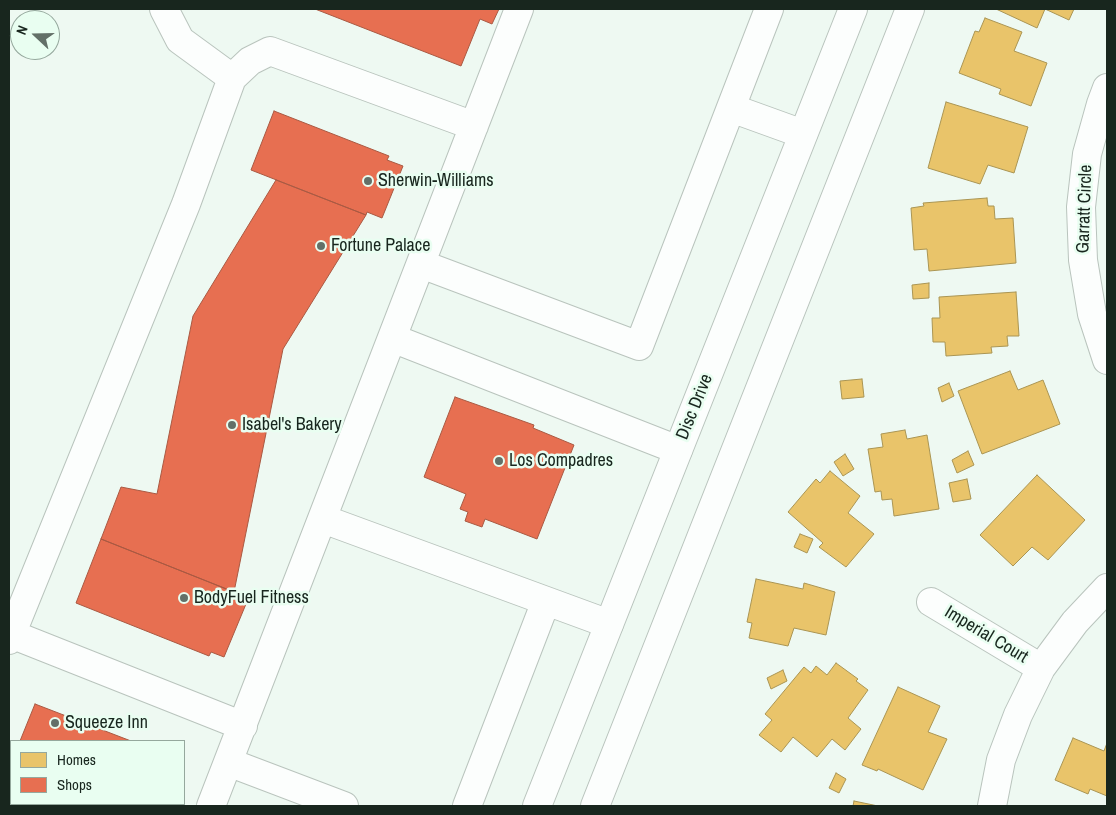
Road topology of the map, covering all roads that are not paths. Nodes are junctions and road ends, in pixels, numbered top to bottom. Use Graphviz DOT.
graph roads {
  1 [pos="164,9"];
  2 [pos="519,9"];
  3 [pos="769,9"];
  4 [pos="853,9"];
  5 [pos="910,9"];
  6 [pos="232,78"];
  7 [pos="1107,88"];
  8 [pos="731,108"];
  9 [pos="474,126"];
  10 [pos="803,134"];
  11 [pos="421,264"];
  12 [pos="392,338"];
  13 [pos="1107,360"];
  14 [pos="678,450"];
  15 [pos="322,519"];
  16 [pos="1107,588"];
  17 [pos="546,601"];
  18 [pos="931,602"];
  19 [pos="609,624"];
  20 [pos="10,637"];
  21 [pos="1041,668"];
  22 [pos="243,726"];
  23 [pos="228,762"];
  24 [pos="211,806"];
  25 [pos="344,806"];
  26 [pos="467,806"];
  27 [pos="537,806"];
  28 [pos="595,806"];
  29 [pos="992,806"];
  1 -- 6 [label="main road"];
  2 -- 9 [label="main road"];
  3 -- 8 [label="main road"];
  4 -- 10 [label="main road, Disc Drive"];
  5 -- 28 [label="main road"];
  6 -- 9 [label="main road"];
  6 -- 20 [label="main road"];
  7 -- 13 [label="main road, Garratt Circle"];
  8 -- 10 [label="main road"];
  8 -- 11 [label="main road"];
  9 -- 11 [label="main road"];
  10 -- 14 [label="main road, Disc Drive"];
  11 -- 12 [label="main road"];
  12 -- 14 [label="main road"];
  12 -- 15 [label="main road"];
  14 -- 19 [label="main road, Disc Drive"];
  15 -- 17 [label="main road"];
  15 -- 22 [label="main road"];
  16 -- 21 [label="main road"];
  17 -- 19 [label="main road"];
  17 -- 26 [label="main road"];
  18 -- 21 [label="main road, Imperial Court"];
  19 -- 27 [label="main road, Disc Drive"];
  20 -- 22 [label="main road"];
  21 -- 29 [label="main road"];
  22 -- 23 [label="main road"];
  23 -- 24 [label="main road"];
  23 -- 25 [label="main road"];
}
